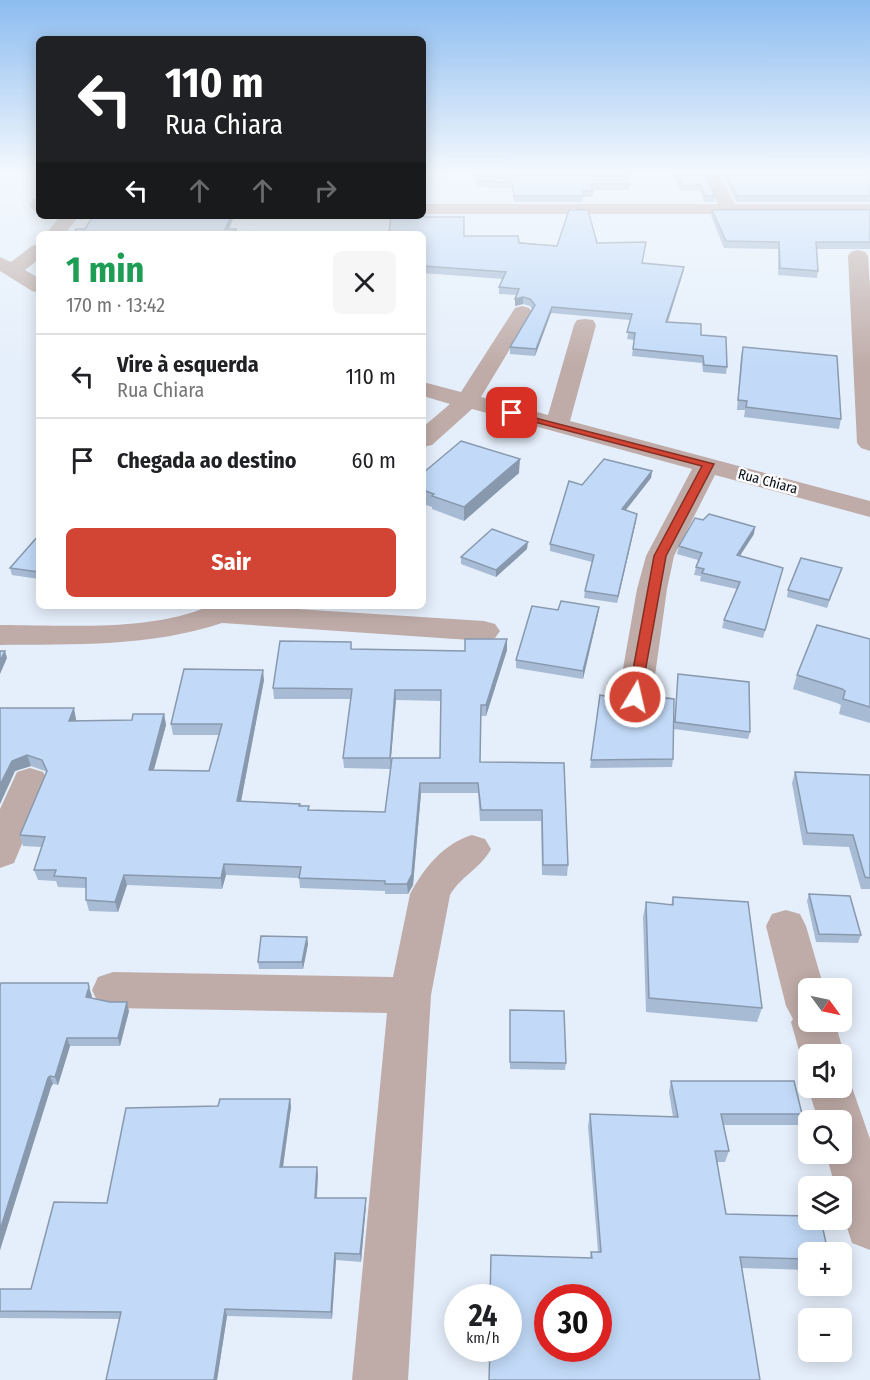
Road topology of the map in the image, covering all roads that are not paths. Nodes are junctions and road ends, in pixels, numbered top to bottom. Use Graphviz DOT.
graph roads {
  1 [pos="36,252"];
  2 [pos="858,256"];
  3 [pos="6,267"];
  4 [pos="36,285"];
  5 [pos="522,312"];
  6 [pos="585,325"];
  7 [pos="426,390"];
  8 [pos="467,401"];
  9 [pos="557,425"];
  10 [pos="426,437"];
  11 [pos="870,443"];
  12 [pos="708,464"];
  13 [pos="870,509"];
  14 [pos="227,610"];
  15 [pos="484,631"];
  16 [pos="0,635"];
  17 [pos="635,697"];
  18 [pos="30,781"];
  19 [pos="472,849"];
  20 [pos="0,852"];
  21 [pos="786,926"];
  22 [pos="800,978"];
  23 [pos="113,990"];
  24 [pos="410,995"];
  25 [pos="852,1161"];
  26 [pos="870,1225"];
  27 [pos="380,1380"];
  1 -- 3 [label="street"];
  2 -- 11 [label="street"];
  3 -- 4 [label="street"];
  5 -- 8 [label="street"];
  6 -- 9 [label="street"];
  7 -- 8 [label="street, Rua Chiara"];
  8 -- 9 [label="street, Rua Chiara"];
  8 -- 10 [label="street"];
  9 -- 12 [label="street, Rua Chiara"];
  12 -- 13 [label="street, Rua Chiara"];
  12 -- 17 [label="street"];
  14 -- 15 [label="street"];
  14 -- 16 [label="street"];
  18 -- 20 [label="street"];
  19 -- 24 [label="street"];
  21 -- 22 [label="street"];
  23 -- 24 [label="street"];
  24 -- 27 [label="street"];
  25 -- 26 [label="street"];
}
